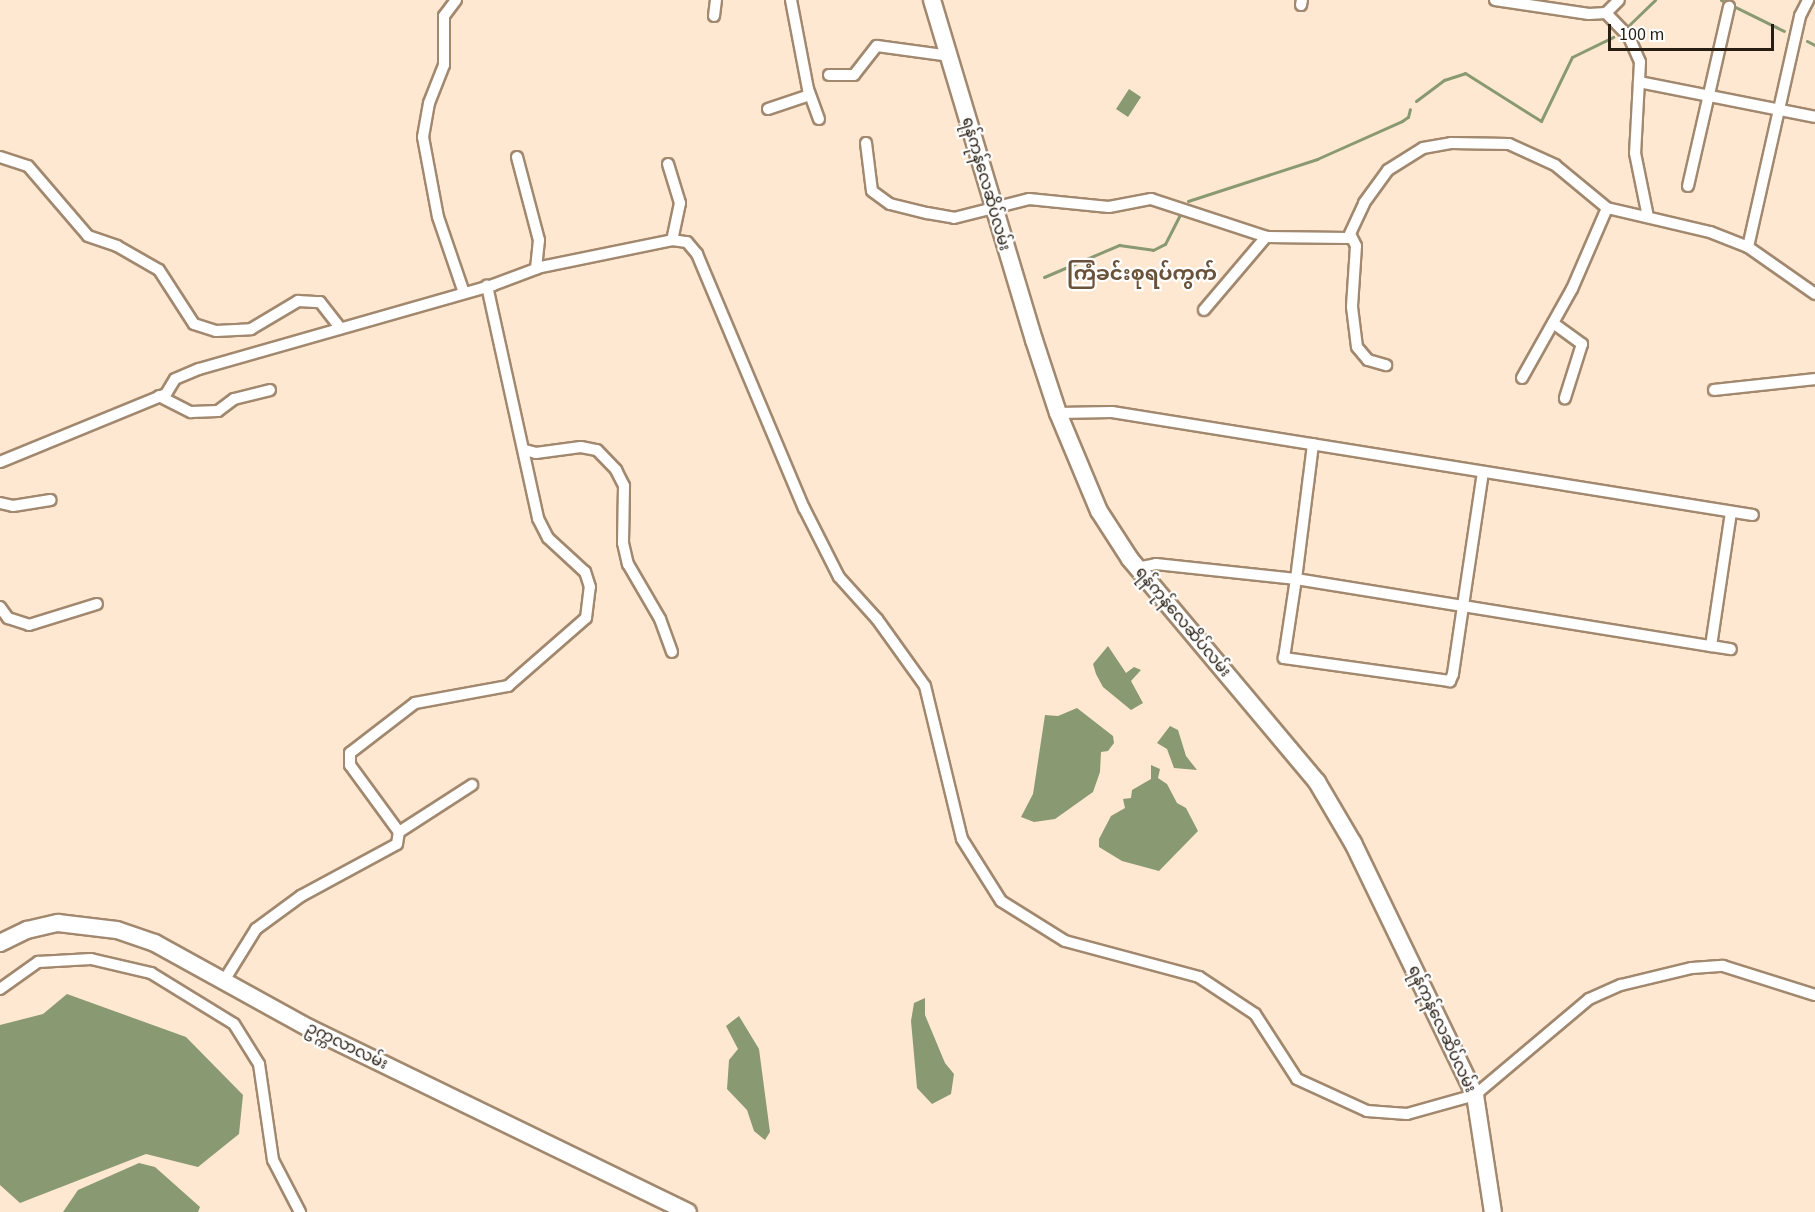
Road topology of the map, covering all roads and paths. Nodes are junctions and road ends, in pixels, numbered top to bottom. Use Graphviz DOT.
graph roads {
  1 [pos="456,0"];
  2 [pos="716,0"];
  3 [pos="791,0"];
  4 [pos="932,0"];
  5 [pos="1494,0"];
  6 [pos="1619,0"];
  7 [pos="1808,0"];
  8 [pos="1729,7"];
  9 [pos="1606,13"];
  10 [pos="714,16"];
  11 [pos="950,56"];
  12 [pos="829,75"];
  13 [pos="1639,82"];
  14 [pos="810,95"];
  15 [pos="1708,97"];
  16 [pos="768,109"];
  17 [pos="1781,110"];
  18 [pos="1815,117"];
  19 [pos="819,119"];
  20 [pos="866,143"];
  21 [pos="0,157"];
  22 [pos="517,157"];
  23 [pos="668,164"];
  24 [pos="1688,186"];
  25 [pos="993,206"];
  26 [pos="1607,208"];
  27 [pos="1648,217"];
  28 [pos="1351,236"];
  29 [pos="1266,237"];
  30 [pos="672,240"];
  31 [pos="1748,247"];
  32 [pos="536,269"];
  33 [pos="488,286"];
  34 [pos="464,293"];
  35 [pos="1815,294"];
  36 [pos="1204,310"];
  37 [pos="1553,323"];
  38 [pos="340,328"];
  39 [pos="1386,365"];
  40 [pos="1522,378"];
  41 [pos="1815,379"];
  42 [pos="270,390"];
  43 [pos="1714,390"];
  44 [pos="159,396"];
  45 [pos="1565,398"];
  46 [pos="1058,413"];
  47 [pos="1313,444"];
  48 [pos="525,450"];
  49 [pos="0,462"];
  50 [pos="1483,472"];
  51 [pos="51,500"];
  52 [pos="0,503"];
  53 [pos="1731,512"];
  54 [pos="1753,515"];
  55 [pos="1137,568"];
  56 [pos="1296,579"];
  57 [pos="97,604"];
  58 [pos="1462,606"];
  59 [pos="0,607"];
  60 [pos="1711,646"];
  61 [pos="1731,649"];
  62 [pos="672,652"];
  63 [pos="472,785"];
  64 [pos="399,832"];
  65 [pos="0,943"];
  66 [pos="225,980"];
  67 [pos="0,989"];
  68 [pos="1815,995"];
  69 [pos="1475,1095"];
  70 [pos="300,1212"];
  71 [pos="687,1212"];
  72 [pos="1493,1212"];
  1 -- 34 [label="street"];
  2 -- 10 [label="street"];
  3 -- 14 [label="street"];
  4 -- 11 [label="main road, ရန်ကုန်လေဆိပ်လမ်း"];
  5 -- 9 [label="street"];
  6 -- 9 [label="street"];
  7 -- 17 [label="street"];
  8 -- 15 [label="street"];
  9 -- 13 [label="street"];
  11 -- 12 [label="street"];
  11 -- 25 [label="main road, ရန်ကုန်လေဆိပ်လမ်း"];
  13 -- 15 [label="street"];
  13 -- 27 [label="street"];
  14 -- 16 [label="street"];
  14 -- 19 [label="street"];
  15 -- 17 [label="street"];
  15 -- 24 [label="street"];
  17 -- 18 [label="street"];
  17 -- 31 [label="street"];
  20 -- 25 [label="street"];
  21 -- 38 [label="street"];
  22 -- 32 [label="street"];
  23 -- 30 [label="street"];
  25 -- 29 [label="street"];
  25 -- 46 [label="main road, ရန်ကုန်လေဆိပ်လမ်း"];
  26 -- 27 [label="street"];
  26 -- 28 [label="street"];
  26 -- 37 [label="street"];
  27 -- 31 [label="street"];
  28 -- 29 [label="street"];
  28 -- 39 [label="street"];
  29 -- 36 [label="street"];
  30 -- 32 [label="street"];
  30 -- 69 [label="street"];
  31 -- 35 [label="street"];
  32 -- 33 [label="street"];
  33 -- 34 [label="street"];
  33 -- 48 [label="street"];
  34 -- 38 [label="street"];
  37 -- 40 [label="street"];
  37 -- 45 [label="street"];
  38 -- 44 [label="street"];
  41 -- 43 [label="street"];
  42 -- 44 [label="street"];
  44 -- 49 [label="street"];
  46 -- 47 [label="street"];
  46 -- 55 [label="main road, ရန်ကုန်လေဆိပ်လမ်း"];
  47 -- 50 [label="street"];
  47 -- 56 [label="street"];
  48 -- 62 [label="street"];
  48 -- 64 [label="street"];
  50 -- 53 [label="street"];
  50 -- 58 [label="street"];
  51 -- 52 [label="street"];
  53 -- 54 [label="street"];
  53 -- 60 [label="street"];
  55 -- 56 [label="street"];
  55 -- 69 [label="main road, ရန်ကုန်လေဆိပ်လမ်း"];
  56 -- 58 [label="street"];
  56 -- 58 [label="street"];
  57 -- 59 [label="street"];
  58 -- 60 [label="street"];
  60 -- 61 [label="street"];
  63 -- 64 [label="street"];
  64 -- 66 [label="street"];
  65 -- 66 [label="main road, ဥက္ကလာလမ်း"];
  66 -- 71 [label="main road, ဥက္ကလာလမ်း"];
  67 -- 70 [label="street"];
  68 -- 69 [label="street"];
  69 -- 72 [label="main road, ရန်ကုန်လေဆိပ်လမ်း"];
}
